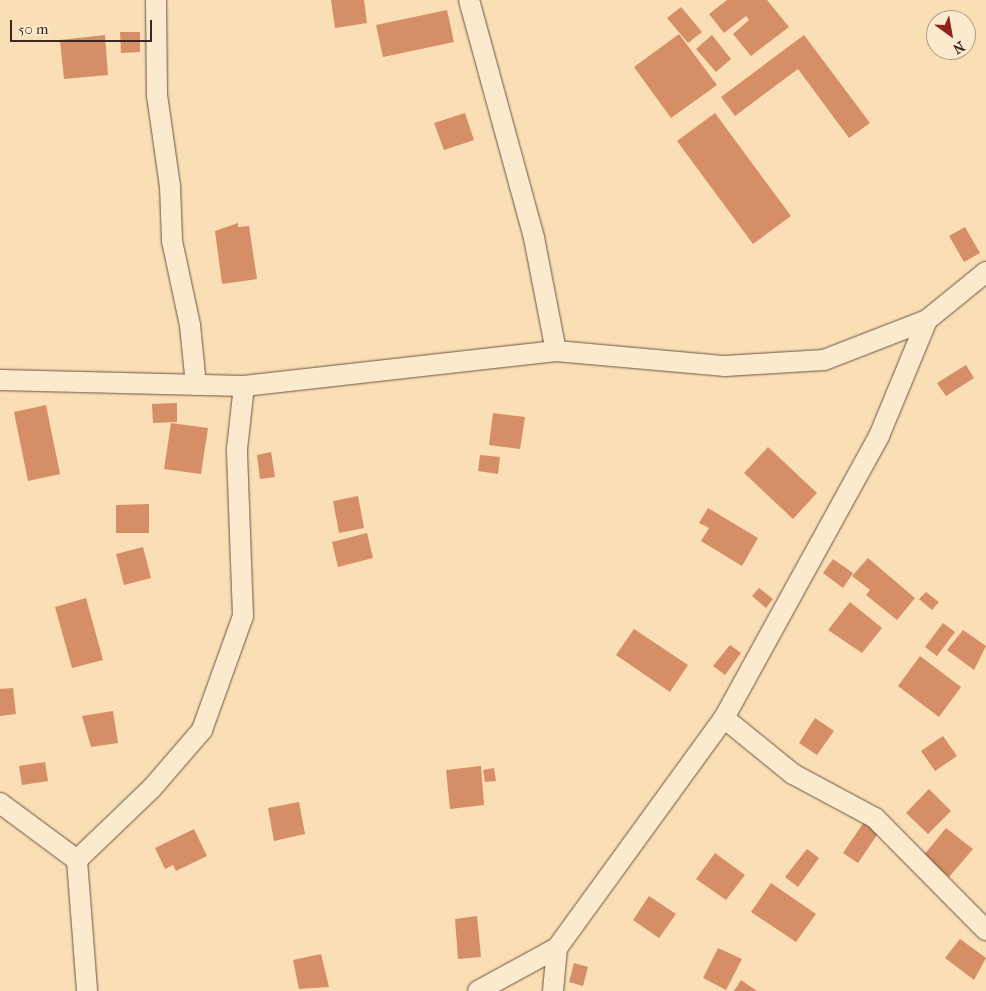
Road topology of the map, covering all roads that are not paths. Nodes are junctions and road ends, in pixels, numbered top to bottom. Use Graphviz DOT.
graph roads {
  1 [pos="156,0"];
  2 [pos="469,0"];
  3 [pos="986,272"];
  4 [pos="927,320"];
  5 [pos="556,351"];
  6 [pos="0,380"];
  7 [pos="196,385"];
  8 [pos="244,386"];
  9 [pos="724,718"];
  10 [pos="0,803"];
  11 [pos="77,860"];
  12 [pos="986,930"];
  13 [pos="557,948"];
  14 [pos="87,991"];
  15 [pos="478,991"];
  16 [pos="553,991"];
  1 -- 7 [label="street"];
  2 -- 5 [label="street"];
  3 -- 4 [label="street"];
  4 -- 5 [label="street"];
  4 -- 9 [label="street"];
  5 -- 8 [label="street"];
  6 -- 7 [label="street"];
  7 -- 8 [label="street"];
  8 -- 11 [label="street"];
  9 -- 12 [label="street"];
  9 -- 13 [label="street"];
  10 -- 11 [label="street"];
  11 -- 14 [label="street"];
  13 -- 15 [label="street"];
  13 -- 16 [label="street"];
}
